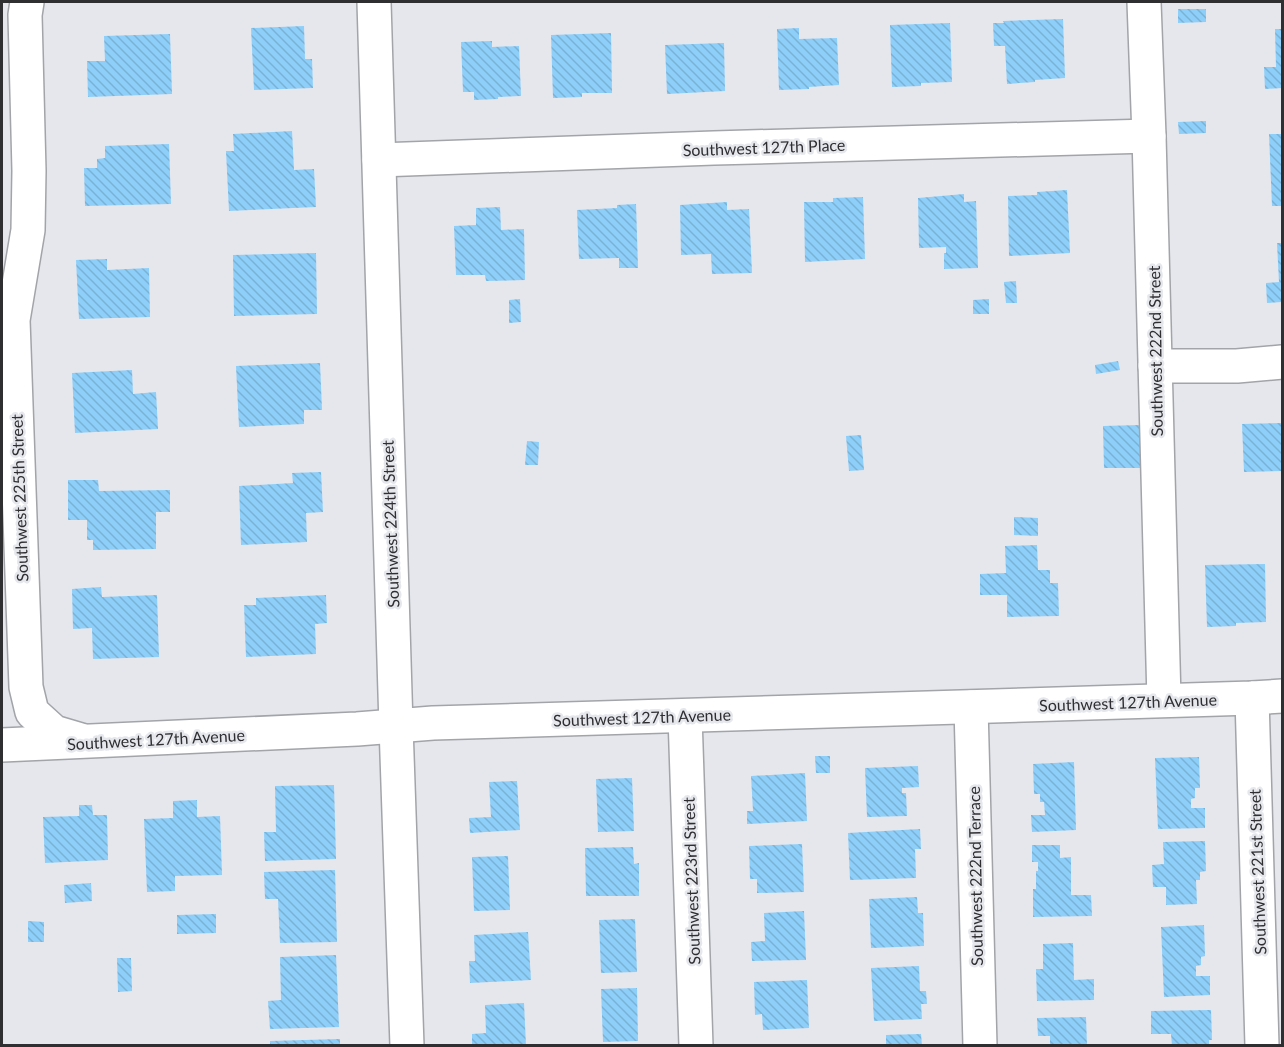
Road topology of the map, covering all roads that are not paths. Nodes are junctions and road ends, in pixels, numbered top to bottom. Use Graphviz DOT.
graph roads {
  1 [pos="27,2"];
  2 [pos="374,2"];
  3 [pos="1144,2"];
  4 [pos="1149,136"];
  5 [pos="379,160"];
  6 [pos="1282,362"];
  7 [pos="1155,366"];
  8 [pos="1267,697"];
  9 [pos="1164,700"];
  10 [pos="971,706"];
  11 [pos="685,716"];
  12 [pos="396,726"];
  13 [pos="89,742"];
  14 [pos="2,745"];
  15 [pos="1272,995"];
  16 [pos="407,1046"];
  17 [pos="696,1046"];
  18 [pos="980,1046"];
  19 [pos="1262,1046"];
  1 -- 13 [label="street, Southwest 225th Street"];
  2 -- 5 [label="street, Southwest 224th Street"];
  3 -- 4 [label="street, Southwest 222nd Street"];
  4 -- 5 [label="street, Southwest 127th Place"];
  4 -- 7 [label="street, Southwest 222nd Street"];
  5 -- 12 [label="street, Southwest 224th Street"];
  6 -- 7 [label="street"];
  7 -- 9 [label="street, Southwest 222nd Street"];
  8 -- 9 [label="street, Southwest 127th Avenue"];
  8 -- 15 [label="street, Southwest 221st Street"];
  9 -- 10 [label="street, Southwest 127th Avenue"];
  10 -- 11 [label="street, Southwest 127th Avenue"];
  10 -- 18 [label="street, Southwest 222nd Terrace"];
  11 -- 12 [label="street, Southwest 127th Avenue"];
  11 -- 17 [label="street, Southwest 223rd Street"];
  12 -- 13 [label="street, Southwest 127th Avenue"];
  12 -- 16 [label="street, Southwest 224th Street"];
  13 -- 14 [label="street, Southwest 127th Avenue"];
  15 -- 19 [label="street, Southwest 221st Street"];
}
